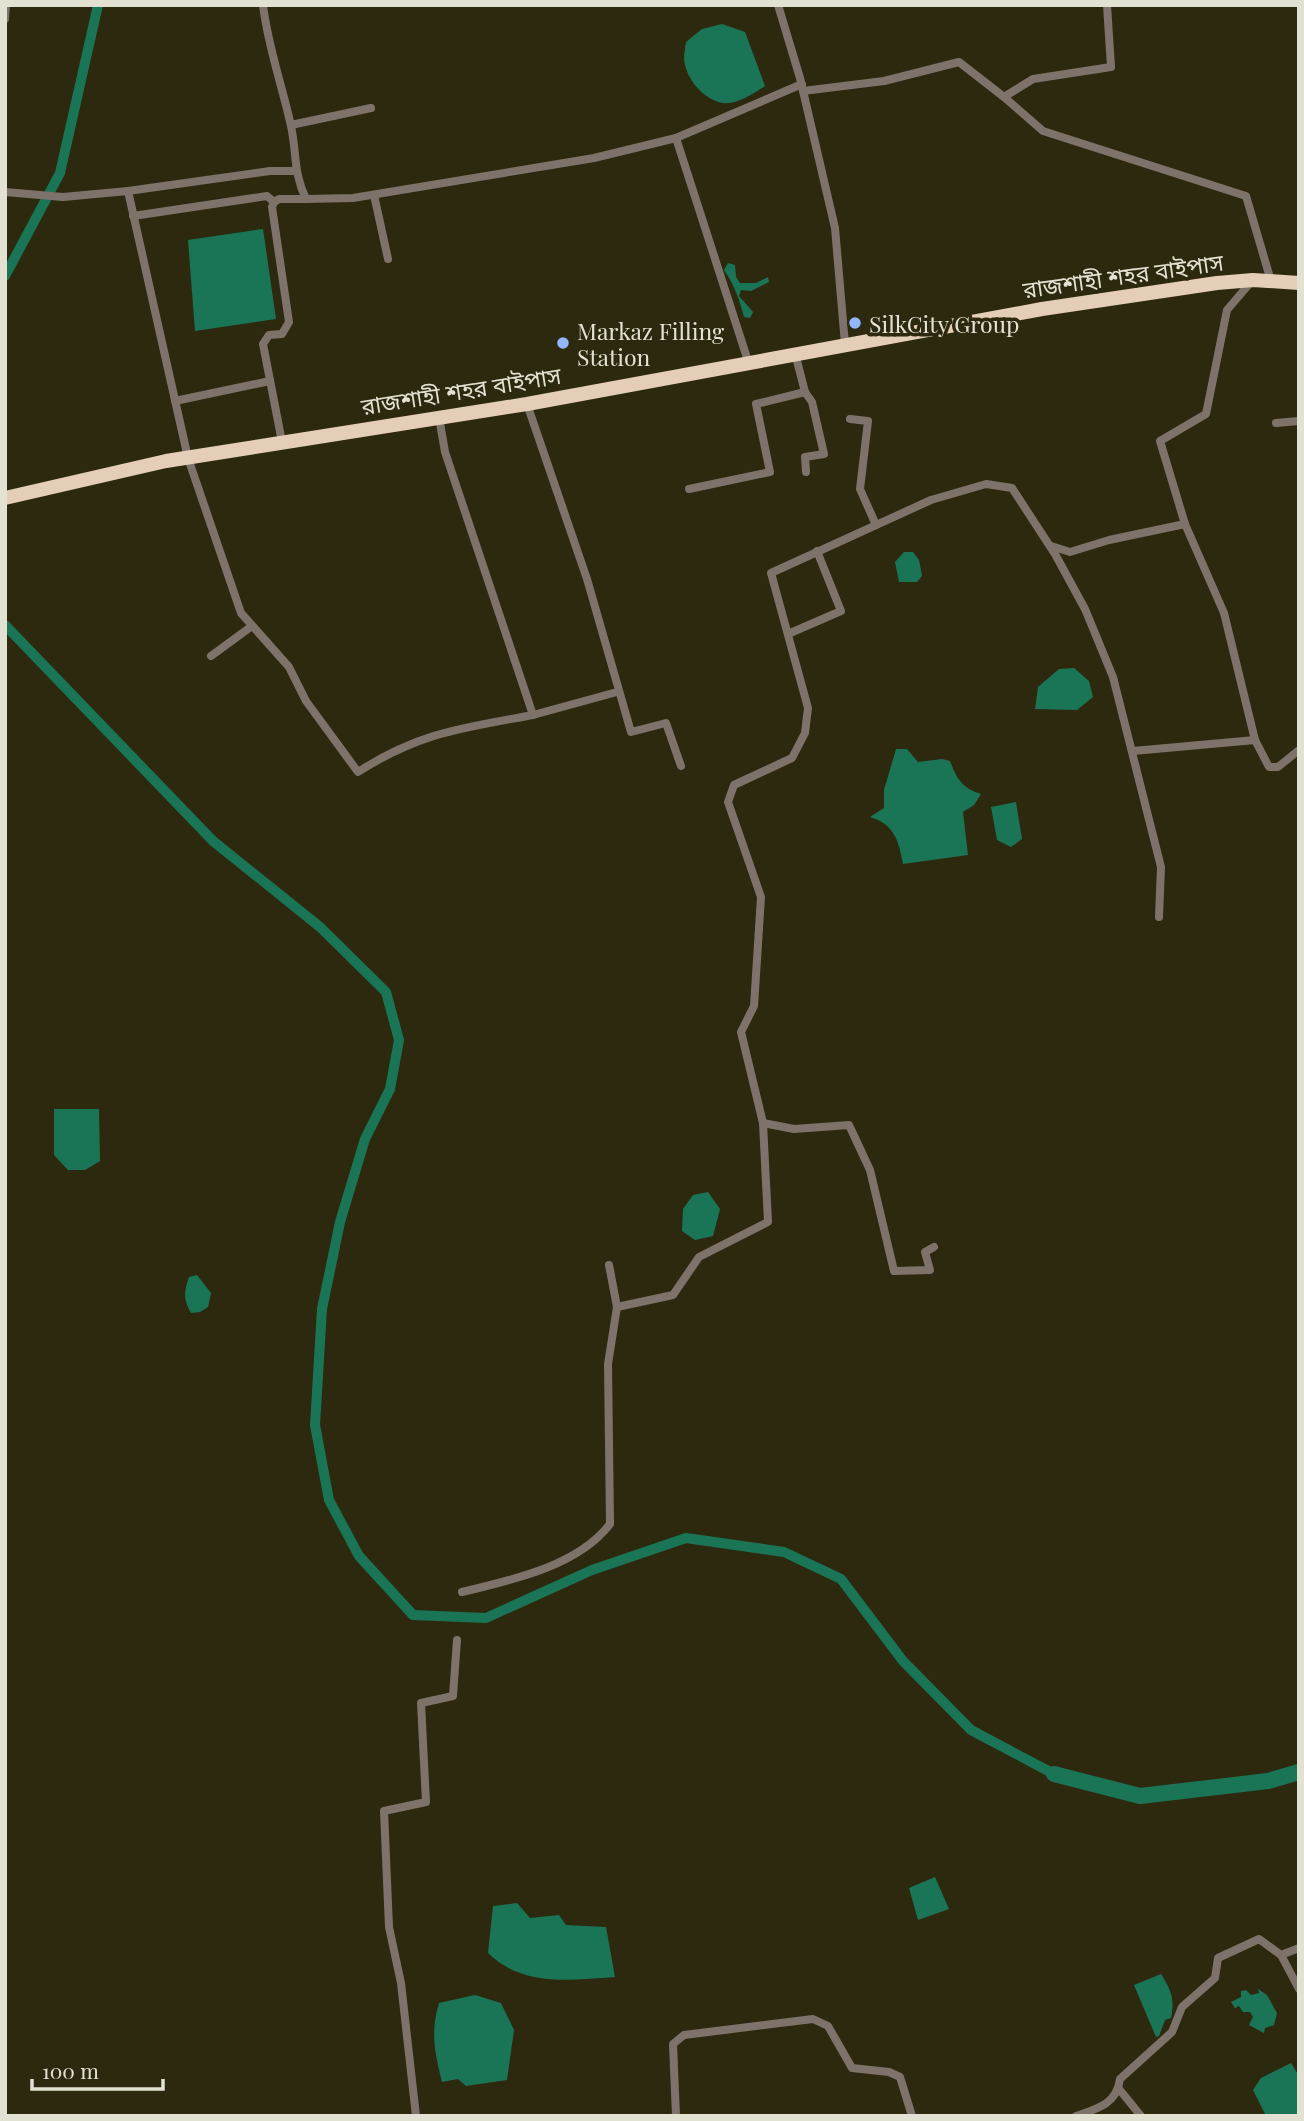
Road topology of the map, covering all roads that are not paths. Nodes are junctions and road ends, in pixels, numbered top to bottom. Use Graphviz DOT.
graph roads {
  1 [pos="6,5"];
  2 [pos="262,5"];
  3 [pos="778,5"];
  4 [pos="1107,5"];
  5 [pos="5,19"];
  6 [pos="803,88"];
  7 [pos="1004,97"];
  8 [pos="372,108"];
  9 [pos="291,125"];
  10 [pos="676,138"];
  11 [pos="294,171"];
  12 [pos="128,191"];
  13 [pos="5,192"];
  14 [pos="374,195"];
  15 [pos="306,199"];
  16 [pos="274,202"];
  17 [pos="133,216"];
  18 [pos="388,259"];
  19 [pos="1253,280"];
  20 [pos="1271,281"];
  21 [pos="1299,283"];
  22 [pos="845,344"];
  23 [pos="795,353"];
  24 [pos="748,361"];
  25 [pos="270,381"];
  26 [pos="805,392"];
  27 [pos="175,401"];
  28 [pos="527,404"];
  29 [pos="439,417"];
  30 [pos="850,419"];
  31 [pos="1299,421"];
  32 [pos="1276,423"];
  33 [pos="282,442"];
  34 [pos="188,458"];
  35 [pos="806,472"];
  36 [pos="689,489"];
  37 [pos="5,498"];
  38 [pos="1185,524"];
  39 [pos="876,525"];
  40 [pos="1051,547"];
  41 [pos="817,551"];
  42 [pos="252,626"];
  43 [pos="788,634"];
  44 [pos="211,656"];
  45 [pos="617,692"];
  46 [pos="533,715"];
  47 [pos="1255,740"];
  48 [pos="1299,750"];
  49 [pos="1133,751"];
  50 [pos="681,766"];
  51 [pos="1159,917"];
  52 [pos="763,1123"];
  53 [pos="934,1247"];
  54 [pos="609,1265"];
  55 [pos="617,1307"];
  56 [pos="462,1592"];
  57 [pos="457,1640"];
  58 [pos="1299,1948"];
  59 [pos="1282,1955"];
  60 [pos="1299,1989"];
  61 [pos="1119,2089"];
  62 [pos="416,2116"];
  63 [pos="676,2116"];
  64 [pos="912,2116"];
  65 [pos="1076,2116"];
  66 [pos="1141,2116"];
  1 -- 5 [label="street"];
  2 -- 9 [label="street"];
  3 -- 6 [label="street"];
  4 -- 7 [label="street"];
  6 -- 7 [label="street"];
  6 -- 10 [label="street"];
  6 -- 22 [label="street"];
  7 -- 20 [label="street"];
  8 -- 9 [label="street"];
  9 -- 11 [label="street"];
  10 -- 14 [label="street"];
  10 -- 24 [label="street"];
  11 -- 12 [label="street"];
  11 -- 15 [label="street"];
  12 -- 13 [label="street"];
  12 -- 17 [label="street"];
  14 -- 15 [label="street"];
  14 -- 18 [label="street"];
  15 -- 16 [label="street"];
  16 -- 17 [label="street"];
  16 -- 25 [label="street"];
  17 -- 27 [label="street"];
  19 -- 20 [label="highway, রাজশাহী শহর বাইপাস"];
  19 -- 22 [label="highway, রাজশাহী শহর বাইপাস"];
  19 -- 38 [label="street"];
  20 -- 21 [label="highway, রাজশাহী শহর বাইপাস"];
  22 -- 23 [label="highway, রাজশাহী শহর বাইপাস"];
  23 -- 24 [label="highway, রাজশাহী শহর বাইপাস"];
  23 -- 26 [label="street"];
  24 -- 28 [label="highway, রাজশাহী শহর বাইপাস"];
  25 -- 27 [label="street"];
  25 -- 33 [label="street"];
  26 -- 35 [label="street"];
  26 -- 36 [label="street"];
  27 -- 34 [label="street"];
  28 -- 29 [label="highway, রাজশাহী শহর বাইপাস"];
  28 -- 45 [label="street"];
  29 -- 33 [label="highway, রাজশাহী শহর বাইপাস"];
  29 -- 46 [label="street"];
  30 -- 39 [label="street"];
  31 -- 32 [label="street"];
  33 -- 34 [label="highway, রাজশাহী শহর বাইপাস"];
  34 -- 37 [label="highway, রাজশাহী শহর বাইপাস"];
  34 -- 42 [label="street"];
  38 -- 40 [label="street"];
  38 -- 47 [label="street"];
  39 -- 40 [label="street"];
  39 -- 41 [label="street"];
  40 -- 49 [label="street"];
  41 -- 43 [label="street"];
  41 -- 43 [label="street"];
  42 -- 44 [label="street"];
  42 -- 46 [label="street"];
  43 -- 52 [label="street"];
  45 -- 46 [label="street"];
  45 -- 50 [label="street"];
  47 -- 48 [label="street"];
  47 -- 49 [label="street"];
  49 -- 51 [label="street"];
  52 -- 53 [label="street"];
  52 -- 55 [label="street"];
  54 -- 55 [label="street"];
  55 -- 56 [label="street"];
  57 -- 62 [label="street"];
  58 -- 59 [label="street"];
  59 -- 60 [label="street"];
  59 -- 61 [label="street"];
  61 -- 65 [label="street"];
  61 -- 66 [label="street"];
  63 -- 64 [label="street"];
}
